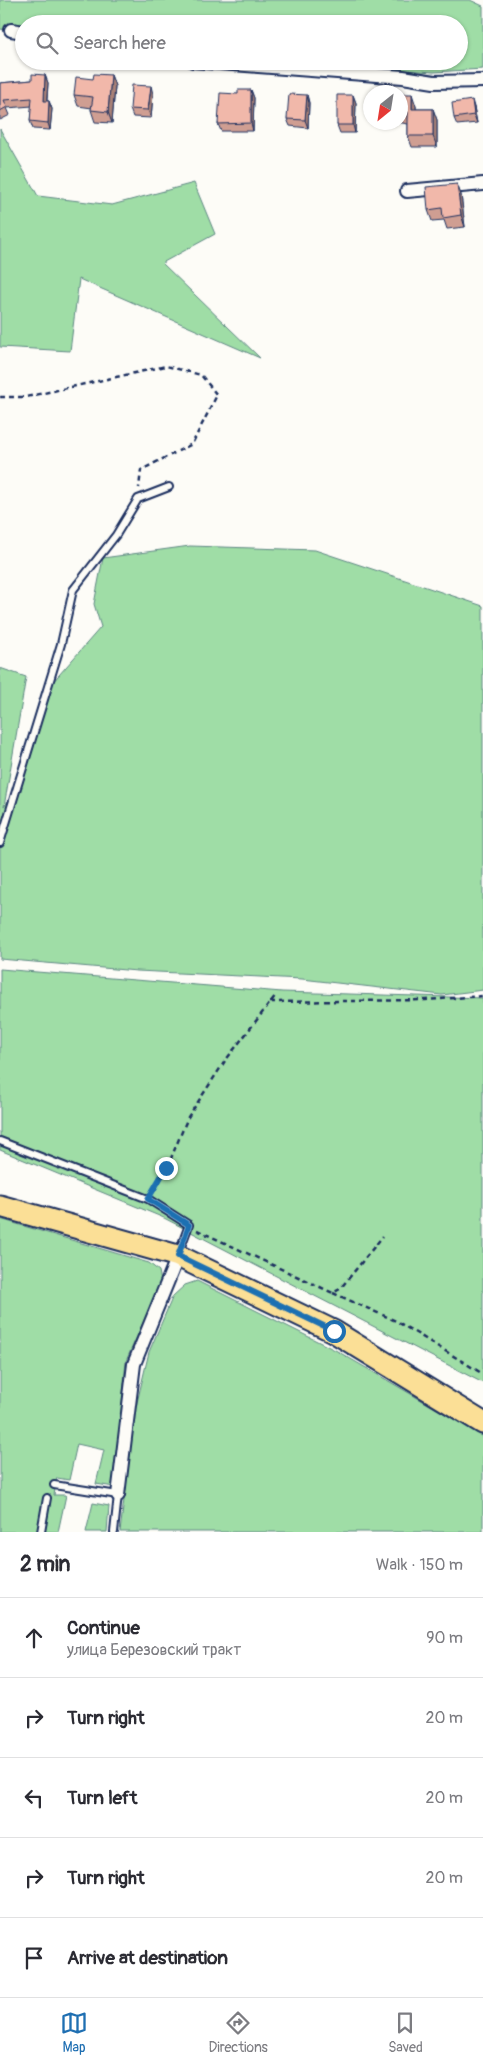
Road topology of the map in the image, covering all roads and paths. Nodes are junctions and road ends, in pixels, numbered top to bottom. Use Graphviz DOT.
graph roads {
  1 [pos="311,70"];
  2 [pos="483,81"];
  3 [pos="483,184"];
  4 [pos="407,191"];
  5 [pos="0,397"];
  6 [pos="169,487"];
  7 [pos="138,499"];
  8 [pos="0,843"];
  9 [pos="276,995"];
  10 [pos="483,996"];
  11 [pos="268,1002"];
  12 [pos="0,1141"];
  13 [pos="148,1199"];
  14 [pos="0,1206"];
  15 [pos="189,1225"];
  16 [pos="383,1236"];
  17 [pos="178,1256"];
  18 [pos="333,1293"];
  19 [pos="483,1374"];
  20 [pos="483,1424"];
  21 [pos="54,1485"];
  22 [pos="118,1495"];
  23 [pos="46,1498"];
  24 [pos="41,1532"];
  25 [pos="114,1532"];
  1 -- 2 [label="street"];
  3 -- 4 [label="street"];
  5 -- 7 [label="path"];
  6 -- 7 [label="lane"];
  7 -- 8 [label="lane"];
  9 -- 11 [label="path"];
  10 -- 11 [label="path"];
  11 -- 13 [label="path"];
  12 -- 13 [label="lane"];
  13 -- 15 [label="lane"];
  14 -- 17 [label="main road"];
  15 -- 17 [label="lane"];
  15 -- 18 [label="path"];
  16 -- 18 [label="path"];
  17 -- 20 [label="main road"];
  17 -- 22 [label="street"];
  18 -- 19 [label="path"];
  21 -- 22 [label="lane"];
  22 -- 25 [label="lane"];
  23 -- 24 [label="lane"];
}
